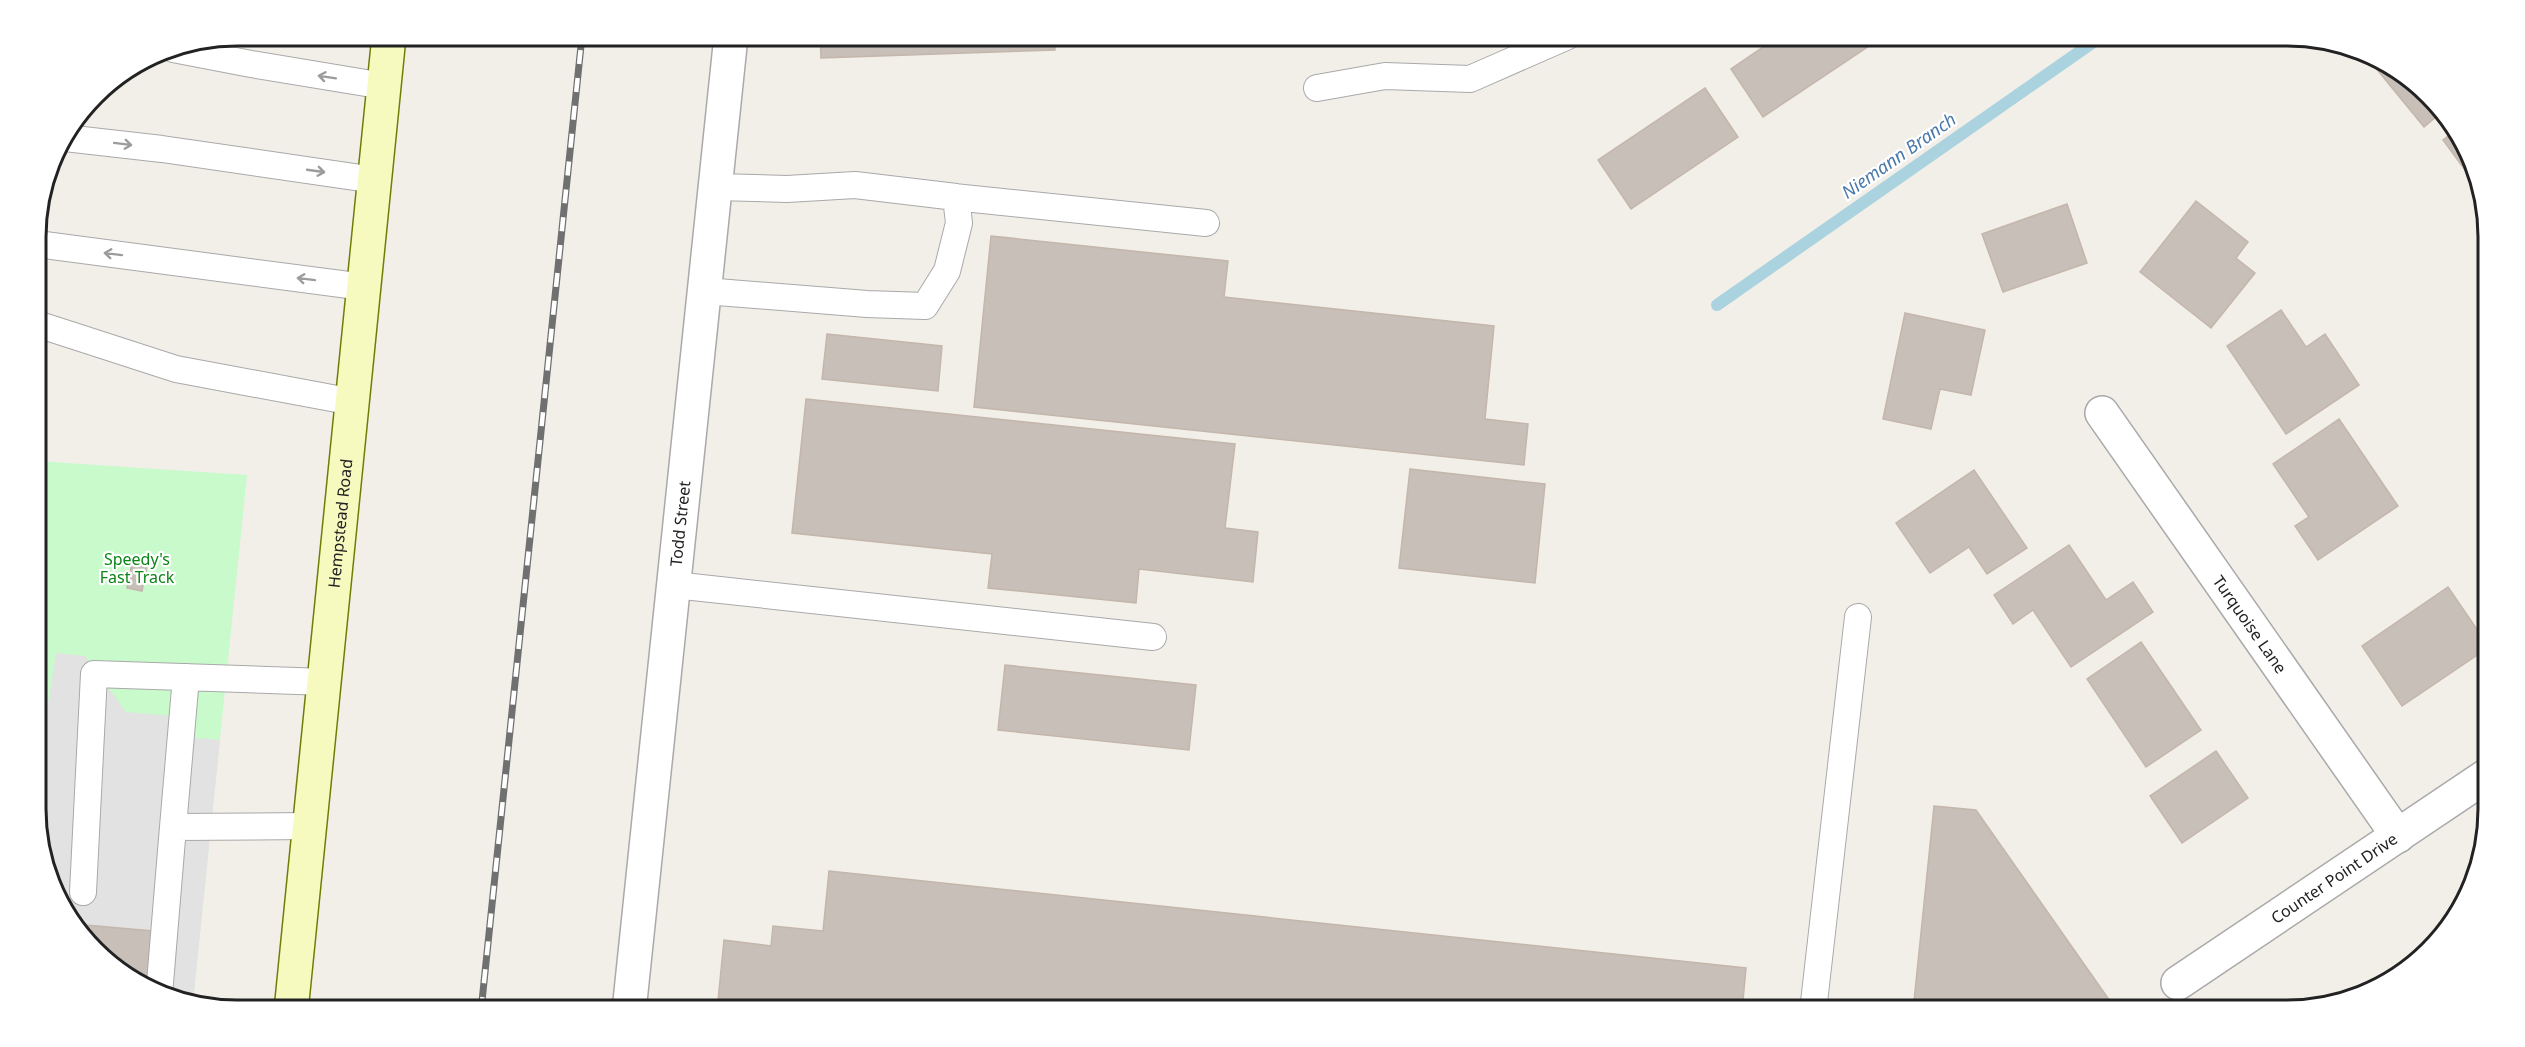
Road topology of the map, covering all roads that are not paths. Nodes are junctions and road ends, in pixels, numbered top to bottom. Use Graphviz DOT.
graph roads {
  1 [pos="388,46"];
  2 [pos="730,46"];
  3 [pos="1545,46"];
  4 [pos="191,53"];
  5 [pos="384,86"];
  6 [pos="1317,88"];
  7 [pos="74,139"];
  8 [pos="375,180"];
  9 [pos="716,187"];
  10 [pos="954,197"];
  11 [pos="1206,223"];
  12 [pos="47,245"];
  13 [pos="364,287"];
  14 [pos="705,291"];
  15 [pos="47,327"];
  16 [pos="353,402"];
  17 [pos="2102,413"];
  18 [pos="674,585"];
  19 [pos="1858,617"];
  20 [pos="1153,637"];
  21 [pos="186,677"];
  22 [pos="324,682"];
  23 [pos="2478,781"];
  24 [pos="310,826"];
  25 [pos="173,827"];
  26 [pos="2398,836"];
  27 [pos="83,892"];
  28 [pos="2178,983"];
  29 [pos="160,984"];
  30 [pos="292,1000"];
  31 [pos="630,1000"];
  32 [pos="1814,1000"];
  1 -- 5 [label="main road, Hempstead Road"];
  2 -- 9 [label="street, Todd Street"];
  3 -- 6 [label="lane"];
  5 -- 4 [label="lane, one-way"];
  5 -- 8 [label="main road, Hempstead Road"];
  7 -- 8 [label="lane, one-way"];
  8 -- 13 [label="main road, Hempstead Road"];
  9 -- 10 [label="lane"];
  9 -- 14 [label="street, Todd Street"];
  10 -- 11 [label="lane"];
  10 -- 14 [label="lane"];
  13 -- 12 [label="lane, one-way"];
  13 -- 16 [label="main road, Hempstead Road"];
  14 -- 18 [label="street, Todd Street"];
  15 -- 16 [label="lane"];
  16 -- 22 [label="main road, Hempstead Road"];
  17 -- 26 [label="street, Turquoise Lane"];
  18 -- 20 [label="lane"];
  18 -- 31 [label="street, Todd Street"];
  19 -- 32 [label="lane"];
  21 -- 22 [label="lane"];
  21 -- 25 [label="lane"];
  21 -- 27 [label="lane"];
  22 -- 24 [label="main road, Hempstead Road"];
  23 -- 26 [label="street, Counter Point Drive"];
  24 -- 25 [label="lane"];
  24 -- 30 [label="main road, Hempstead Road"];
  25 -- 29 [label="lane"];
  26 -- 28 [label="street, Counter Point Drive"];
}
